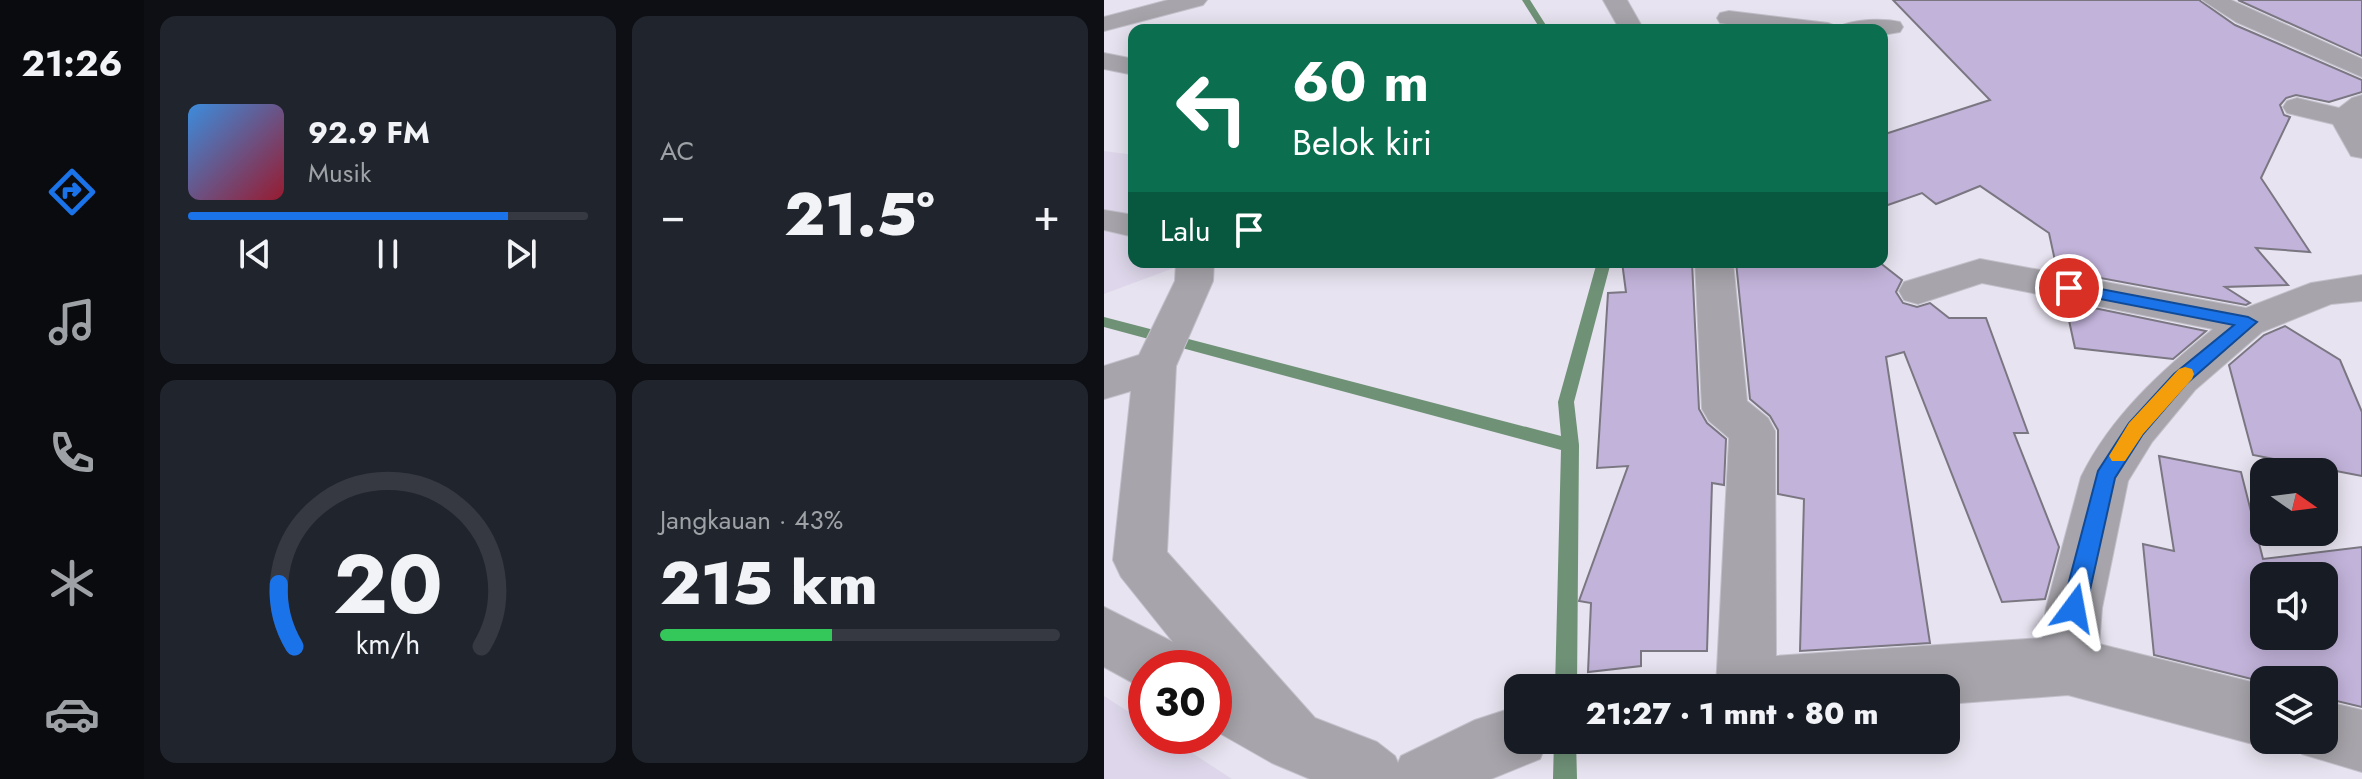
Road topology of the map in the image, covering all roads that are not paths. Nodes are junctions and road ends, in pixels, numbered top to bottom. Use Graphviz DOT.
graph roads {
  1 [pos="1195,0"];
  2 [pos="1615,0"];
  3 [pos="1896,0"];
  4 [pos="2214,0"];
  5 [pos="1729,18"];
  6 [pos="1104,24"];
  7 [pos="1629,24"];
  8 [pos="1778,24"];
  9 [pos="1888,32"];
  10 [pos="1104,61"];
  11 [pos="1128,66"];
  12 [pos="2362,69"];
  13 [pos="2297,107"];
  14 [pos="2354,111"];
  15 [pos="2362,149"];
  16 [pos="1104,220"];
  17 [pos="1128,225"];
  18 [pos="1195,268"];
  19 [pos="1714,268"];
  20 [pos="2362,288"];
  21 [pos="1918,291"];
  22 [pos="2248,322"];
  23 [pos="1158,358"];
  24 [pos="1104,383"];
  25 [pos="1104,635"];
  26 [pos="1131,650"];
  27 [pos="2068,666"];
  28 [pos="1746,674"];
  29 [pos="1951,674"];
  30 [pos="1232,706"];
  31 [pos="2250,712"];
  32 [pos="2338,735"];
  33 [pos="1294,741"];
  34 [pos="2362,741"];
  35 [pos="1504,742"];
  36 [pos="1372,779"];
  37 [pos="1424,779"];
  1 -- 6 [label="street"];
  2 -- 7 [label="street"];
  3 -- 9 [label="street"];
  4 -- 12 [label="street"];
  5 -- 8 [label="street"];
  10 -- 11 [label="street"];
  13 -- 14 [label="street"];
  14 -- 15 [label="street"];
  16 -- 17 [label="street"];
  18 -- 23 [label="street"];
  19 -- 28 [label="street"];
  20 -- 22 [label="street"];
  21 -- 22 [label="street"];
  22 -- 27 [label="street"];
  23 -- 24 [label="street"];
  23 -- 33 [label="street"];
  25 -- 26 [label="street"];
  27 -- 29 [label="street"];
  27 -- 31 [label="street"];
  30 -- 33 [label="street"];
  32 -- 34 [label="street"];
  33 -- 36 [label="street"];
  35 -- 37 [label="street"];
}
